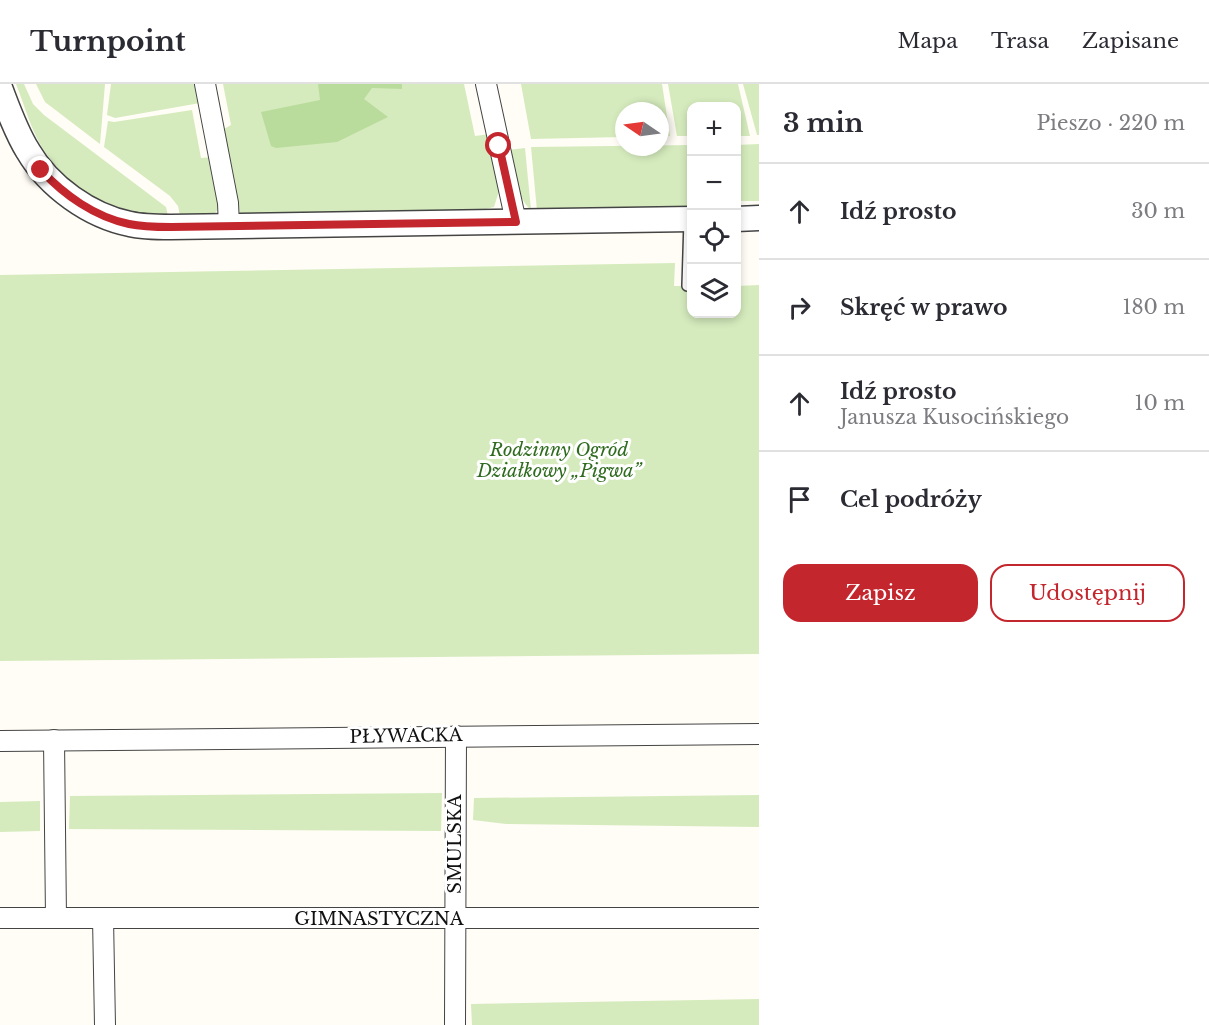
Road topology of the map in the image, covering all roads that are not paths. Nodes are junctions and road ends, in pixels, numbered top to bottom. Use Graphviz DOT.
graph roads {
  1 [pos="205,84"];
  2 [pos="486,84"];
  3 [pos="3,103"];
  4 [pos="759,218"];
  5 [pos="687,219"];
  6 [pos="741,219"];
  7 [pos="516,222"];
  8 [pos="230,226"];
  9 [pos="759,734"];
  10 [pos="456,736"];
  11 [pos="54,740"];
  12 [pos="0,741"];
  13 [pos="0,918"];
  14 [pos="56,918"];
  15 [pos="102,918"];
  16 [pos="759,918"];
  17 [pos="455,919"];
  18 [pos="105,1025"];
  19 [pos="455,1025"];
  1 -- 8 [label="street"];
  2 -- 7 [label="street"];
  3 -- 8 [label="street"];
  4 -- 6 [label="street"];
  5 -- 7 [label="street"];
  7 -- 8 [label="street"];
  9 -- 10 [label="street, PŁYWACKA"];
  10 -- 11 [label="street, PŁYWACKA"];
  10 -- 17 [label="street, SMULSKA"];
  11 -- 12 [label="street, PŁYWACKA"];
  11 -- 14 [label="street"];
  13 -- 14 [label="street, GIMNASTYCZNA"];
  14 -- 15 [label="street, GIMNASTYCZNA"];
  15 -- 17 [label="street, GIMNASTYCZNA"];
  15 -- 18 [label="street"];
  16 -- 17 [label="street, GIMNASTYCZNA"];
  17 -- 19 [label="street, SMULSKA"];
}
